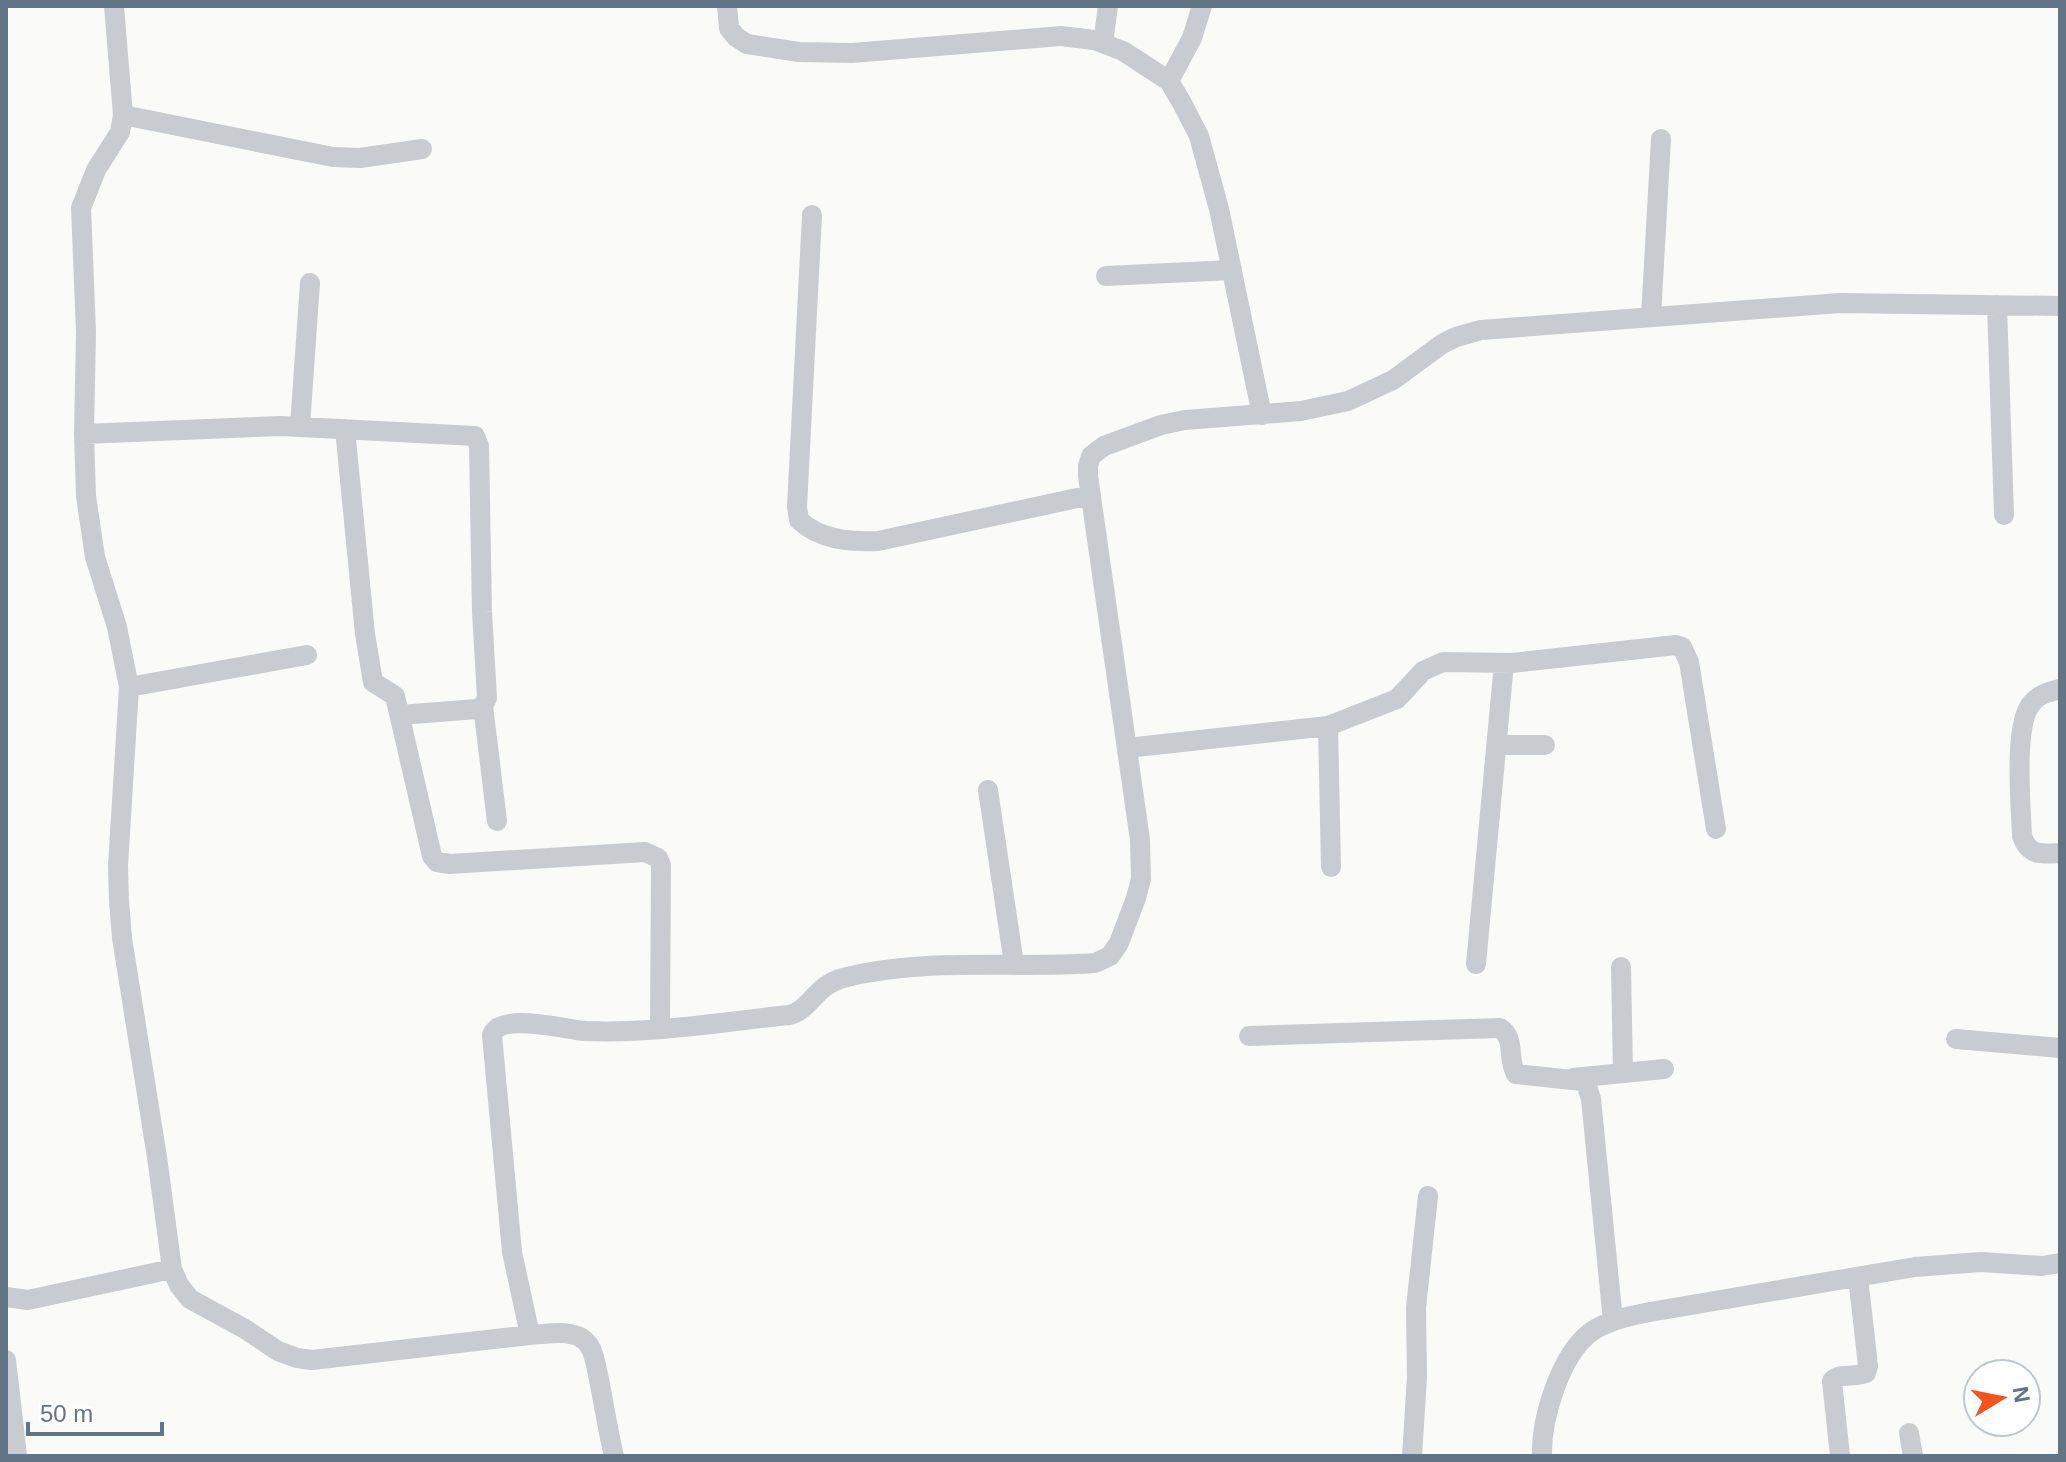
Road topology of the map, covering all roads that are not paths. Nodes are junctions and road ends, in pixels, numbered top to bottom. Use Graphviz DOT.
graph roads {
  1 [pos="114,6"];
  2 [pos="727,6"];
  3 [pos="1108,6"];
  4 [pos="1202,6"];
  5 [pos="1103,43"];
  6 [pos="1169,81"];
  7 [pos="123,115"];
  8 [pos="1661,139"];
  9 [pos="422,149"];
  10 [pos="812,215"];
  11 [pos="1232,270"];
  12 [pos="1106,276"];
  13 [pos="310,283"];
  14 [pos="1997,305"];
  15 [pos="2060,306"];
  16 [pos="1651,317"];
  17 [pos="1262,415"];
  18 [pos="300,426"];
  19 [pos="345,429"];
  20 [pos="84,434"];
  21 [pos="1091,495"];
  22 [pos="2004,515"];
  23 [pos="307,655"];
  24 [pos="1504,663"];
  25 [pos="129,687"];
  26 [pos="2060,689"];
  27 [pos="483,706"];
  28 [pos="400,715"];
  29 [pos="1328,726"];
  30 [pos="1497,745"];
  31 [pos="1545,745"];
  32 [pos="1127,748"];
  33 [pos="988,790"];
  34 [pos="497,821"];
  35 [pos="1716,829"];
  36 [pos="2060,853"];
  37 [pos="1331,867"];
  38 [pos="1014,964"];
  39 [pos="1476,964"];
  40 [pos="1621,967"];
  41 [pos="660,1028"];
  42 [pos="1249,1036"];
  43 [pos="1956,1039"];
  44 [pos="2060,1048"];
  45 [pos="1664,1069"];
  46 [pos="1623,1073"];
  47 [pos="1573,1078"];
  48 [pos="1428,1196"];
  49 [pos="2060,1263"];
  50 [pos="172,1269"];
  51 [pos="1858,1277"];
  52 [pos="6,1297"];
  53 [pos="1613,1321"];
  54 [pos="530,1335"];
  55 [pos="6,1360"];
  56 [pos="1909,1433"];
  57 [pos="17,1456"];
  58 [pos="614,1456"];
  59 [pos="1412,1456"];
  60 [pos="1542,1456"];
  61 [pos="1840,1456"];
  62 [pos="1913,1456"];
  1 -- 7 [label="street"];
  2 -- 5 [label="street"];
  3 -- 5 [label="street"];
  4 -- 6 [label="street"];
  5 -- 6 [label="street"];
  6 -- 11 [label="street"];
  7 -- 9 [label="street"];
  7 -- 20 [label="street"];
  8 -- 16 [label="street"];
  10 -- 21 [label="street"];
  11 -- 12 [label="street"];
  11 -- 17 [label="street"];
  13 -- 18 [label="street"];
  14 -- 15 [label="street"];
  14 -- 16 [label="street"];
  14 -- 22 [label="street"];
  16 -- 17 [label="street"];
  17 -- 21 [label="street"];
  18 -- 19 [label="street"];
  18 -- 20 [label="street"];
  19 -- 27 [label="street"];
  19 -- 28 [label="street"];
  20 -- 25 [label="street"];
  21 -- 32 [label="street"];
  23 -- 25 [label="street"];
  24 -- 29 [label="street"];
  24 -- 30 [label="street"];
  24 -- 35 [label="street"];
  25 -- 50 [label="street"];
  26 -- 36 [label="street"];
  27 -- 28 [label="street"];
  27 -- 34 [label="street"];
  28 -- 41 [label="street"];
  29 -- 32 [label="street"];
  29 -- 37 [label="street"];
  30 -- 31 [label="street"];
  30 -- 39 [label="street"];
  32 -- 38 [label="street"];
  33 -- 38 [label="street"];
  38 -- 41 [label="street"];
  40 -- 46 [label="street"];
  41 -- 54 [label="street"];
  42 -- 47 [label="street"];
  43 -- 44 [label="street"];
  45 -- 46 [label="street"];
  46 -- 47 [label="street"];
  47 -- 53 [label="street"];
  48 -- 59 [label="street"];
  49 -- 51 [label="street"];
  50 -- 52 [label="street"];
  50 -- 54 [label="street"];
  51 -- 53 [label="street"];
  51 -- 61 [label="street"];
  53 -- 60 [label="street"];
  54 -- 58 [label="street"];
  55 -- 57 [label="street"];
  56 -- 62 [label="street"];
}
